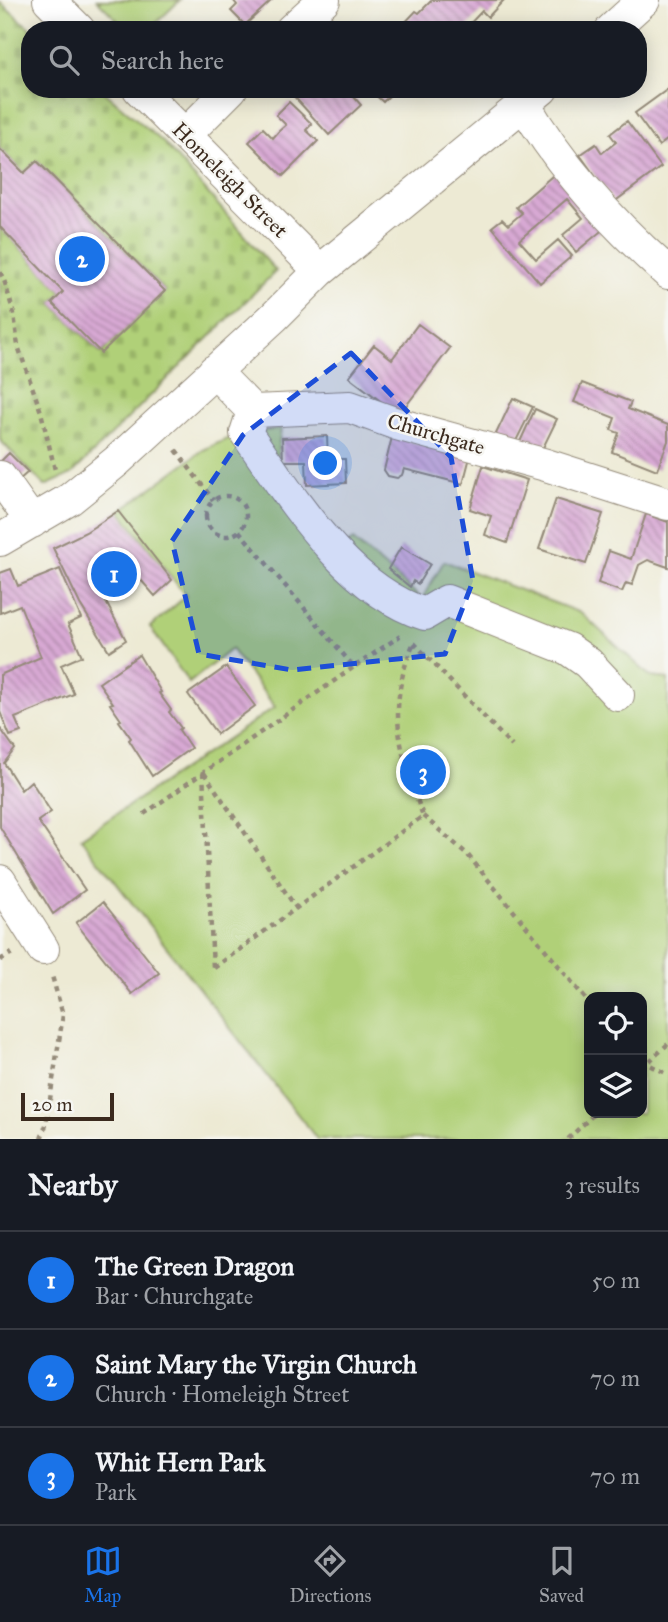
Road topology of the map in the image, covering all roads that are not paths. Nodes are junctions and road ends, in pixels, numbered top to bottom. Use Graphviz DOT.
graph roads {
  1 [pos="49,0"];
  2 [pos="324,0"];
  3 [pos="642,1"];
  4 [pos="70,21"];
  5 [pos="301,21"];
  6 [pos="621,21"];
  7 [pos="148,98"];
  8 [pos="222,98"];
  9 [pos="532,98"];
  10 [pos="533,98"];
  11 [pos="185,135"];
  12 [pos="320,271"];
  13 [pos="668,273"];
  14 [pos="214,371"];
  15 [pos="253,411"];
  16 [pos="0,477"];
  17 [pos="668,504"];
  18 [pos="32,522"];
  19 [pos="0,540"];
  20 [pos="618,695"];
  21 [pos="0,881"];
  22 [pos="43,949"];
  1 -- 4 [label="street"];
  2 -- 5 [label="street"];
  3 -- 6 [label="street"];
  7 -- 11 [label="street, Homeleigh Street"];
  8 -- 11 [label="street"];
  9 -- 12 [label="street"];
  10 -- 13 [label="street"];
  11 -- 12 [label="street, Homeleigh Street"];
  12 -- 14 [label="street"];
  14 -- 15 [label="street"];
  14 -- 18 [label="street"];
  15 -- 17 [label="street, Churchgate"];
  15 -- 20 [label="street"];
  16 -- 18 [label="street"];
  18 -- 19 [label="street"];
  21 -- 22 [label="street"];
}
